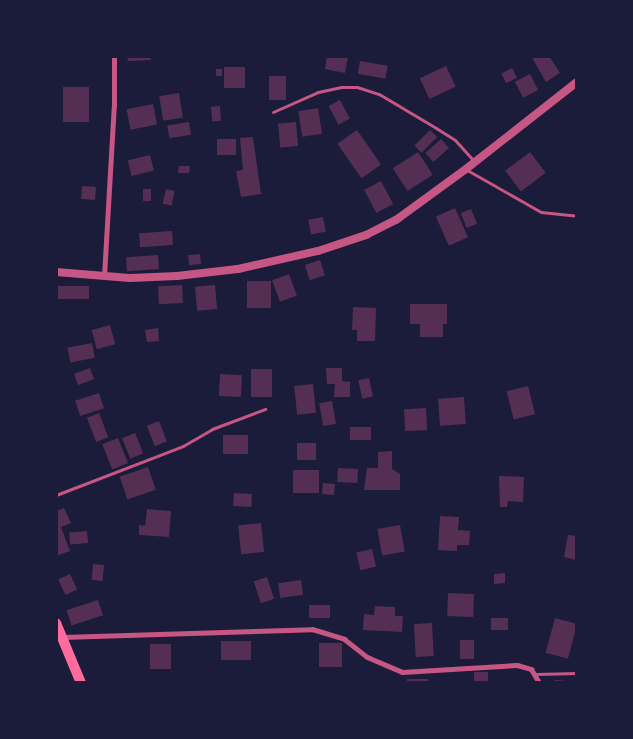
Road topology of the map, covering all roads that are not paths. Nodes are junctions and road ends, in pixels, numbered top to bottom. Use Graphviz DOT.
graph roads {
  1 [pos="114,56"];
  2 [pos="577,82"];
  3 [pos="273,112"];
  4 [pos="474,162"];
  5 [pos="466,169"];
  6 [pos="577,216"];
  7 [pos="56,272"];
  8 [pos="104,276"];
  9 [pos="265,409"];
  10 [pos="56,495"];
  11 [pos="56,623"];
  12 [pos="62,636"];
  13 [pos="536,674"];
  14 [pos="577,674"];
  15 [pos="82,683"];
  16 [pos="539,683"];
  1 -- 8 [label="street"];
  2 -- 4 [label="street"];
  3 -- 4 [label="lane"];
  4 -- 5 [label="street"];
  5 -- 6 [label="lane"];
  5 -- 8 [label="street"];
  7 -- 8 [label="street"];
  9 -- 10 [label="lane"];
  11 -- 12 [label="highway"];
  12 -- 13 [label="street"];
  12 -- 15 [label="highway"];
  13 -- 14 [label="lane"];
  13 -- 16 [label="street"];
}
